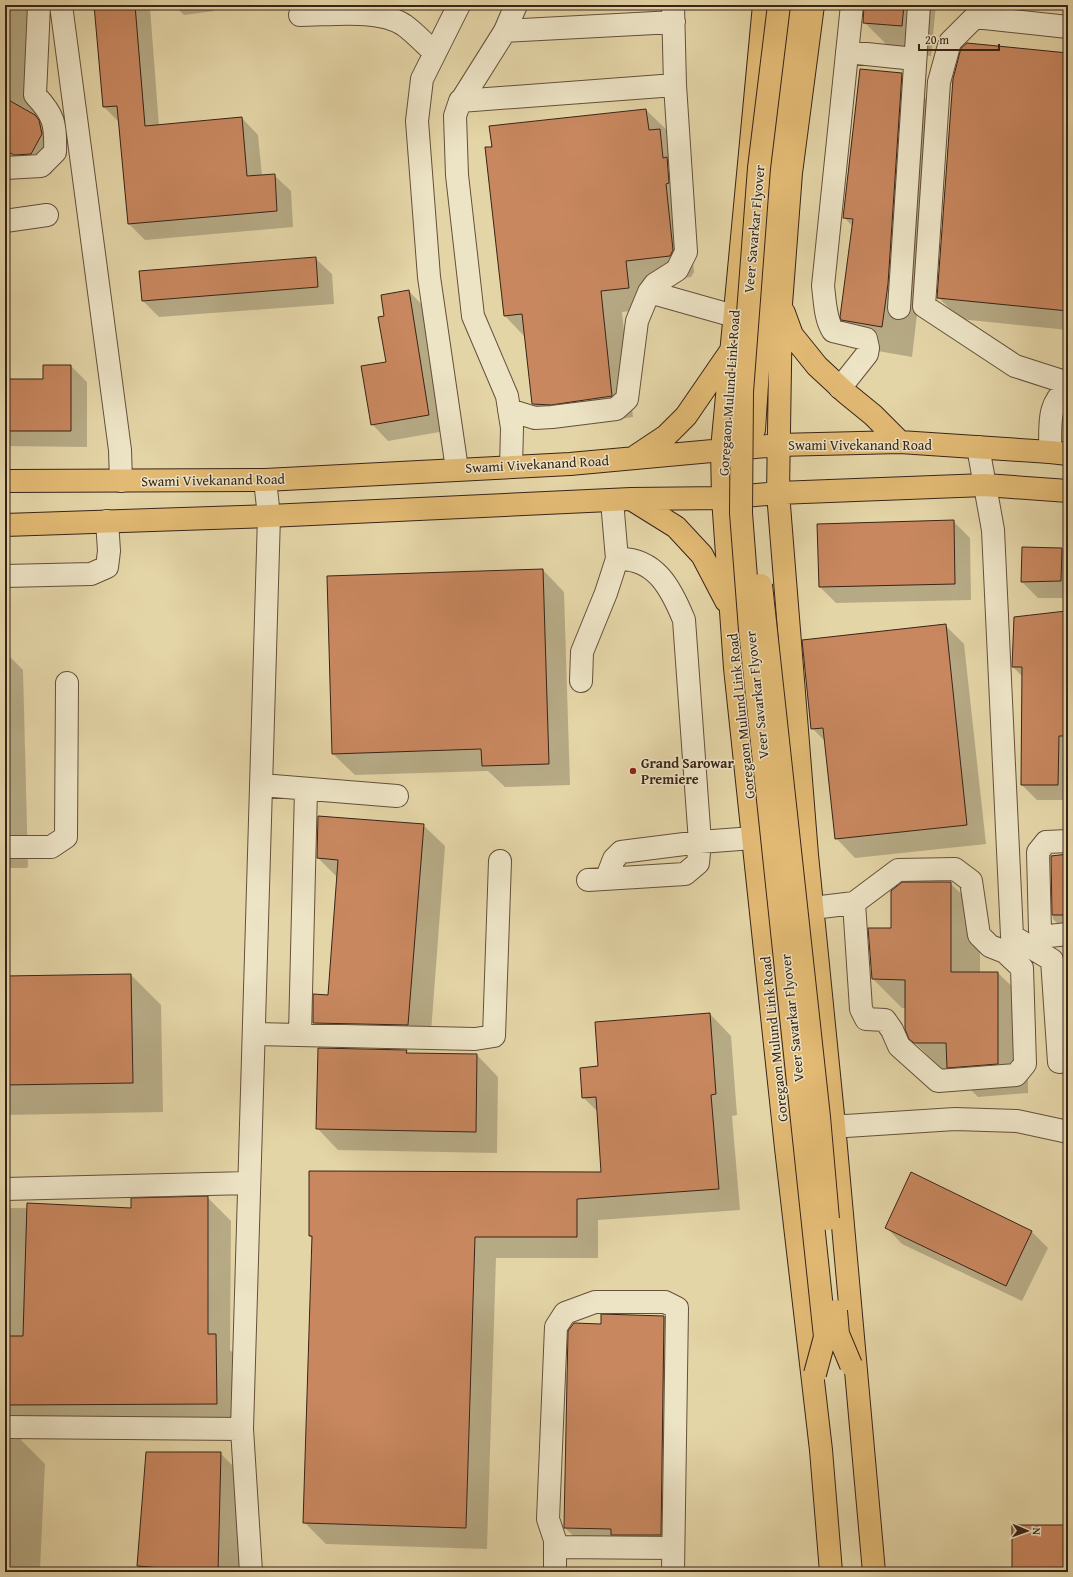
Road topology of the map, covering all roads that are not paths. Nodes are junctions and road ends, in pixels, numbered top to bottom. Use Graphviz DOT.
graph roads {
  1 [pos="39,5"];
  2 [pos="61,5"];
  3 [pos="458,5"];
  4 [pos="516,5"];
  5 [pos="764,5"];
  6 [pos="779,5"];
  7 [pos="790,5"];
  8 [pos="813,5"];
  9 [pos="852,5"];
  10 [pos="919,5"];
  11 [pos="674,14"];
  12 [pos="300,15"];
  13 [pos="1068,28"];
  14 [pos="505,31"];
  15 [pos="434,52"];
  16 [pos="847,52"];
  17 [pos="915,59"];
  18 [pos="675,85"];
  19 [pos="461,101"];
  20 [pos="5,168"];
  21 [pos="47,215"];
  22 [pos="5,221"];
  23 [pos="649,292"];
  24 [pos="781,304"];
  25 [pos="899,308"];
  26 [pos="734,316"];
  27 [pos="731,351"];
  28 [pos="1068,383"];
  29 [pos="840,388"];
  30 [pos="1068,388"];
  31 [pos="509,410"];
  32 [pos="900,442"];
  33 [pos="778,445"];
  34 [pos="978,447"];
  35 [pos="722,449"];
  36 [pos="1059,453"];
  37 [pos="634,458"];
  38 [pos="511,467"];
  39 [pos="457,469"];
  40 [pos="265,480"];
  41 [pos="5,481"];
  42 [pos="121,481"];
  43 [pos="985,485"];
  44 [pos="778,493"];
  45 [pos="1067,495"];
  46 [pos="723,498"];
  47 [pos="622,500"];
  48 [pos="269,516"];
  49 [pos="107,521"];
  50 [pos="5,525"];
  51 [pos="617,559"];
  52 [pos="5,576"];
  53 [pos="735,668"];
  54 [pos="581,681"];
  55 [pos="67,683"];
  56 [pos="261,785"];
  57 [pos="306,788"];
  58 [pos="397,796"];
  59 [pos="753,838"];
  60 [pos="1068,841"];
  61 [pos="700,842"];
  62 [pos="5,847"];
  63 [pos="500,861"];
  64 [pos="854,903"];
  65 [pos="813,908"];
  66 [pos="1068,934"];
  67 [pos="255,1034"];
  68 [pos="300,1034"];
  69 [pos="1059,1062"];
  70 [pos="834,1125"];
  71 [pos="1068,1132"];
  72 [pos="249,1183"];
  73 [pos="5,1190"];
  74 [pos="854,1372"];
  75 [pos="814,1379"];
  76 [pos="5,1427"];
  77 [pos="242,1429"];
  78 [pos="555,1547"];
  79 [pos="673,1548"];
  80 [pos="251,1572"];
  81 [pos="555,1572"];
  82 [pos="673,1572"];
  83 [pos="831,1572"];
  84 [pos="874,1572"];
  1 -- 20 [label="street"];
  2 -- 42 [label="street"];
  3 -- 15 [label="street"];
  4 -- 14 [label="street"];
  5 -- 26 [label="main road, Goregaon Mulund Link Road"];
  6 -- 75 [label="main road, Veer Savarkar Flyover, bridge"];
  7 -- 74 [label="main road, Veer Savarkar Flyover, bridge"];
  8 -- 24 [label="main road"];
  9 -- 16 [label="street"];
  10 -- 17 [label="street"];
  11 -- 14 [label="street"];
  11 -- 18 [label="street"];
  12 -- 15 [label="street"];
  13 -- 28 [label="street"];
  14 -- 19 [label="street"];
  15 -- 39 [label="street"];
  16 -- 17 [label="street"];
  16 -- 29 [label="street"];
  17 -- 25 [label="street"];
  18 -- 19 [label="street"];
  18 -- 23 [label="street"];
  19 -- 31 [label="street"];
  21 -- 22 [label="street"];
  23 -- 26 [label="street"];
  23 -- 31 [label="street"];
  24 -- 29 [label="main road"];
  24 -- 33 [label="main road"];
  26 -- 27 [label="main road, Goregaon Mulund Link Road"];
  27 -- 35 [label="main road, Goregaon Mulund Link Road"];
  27 -- 37 [label="main road"];
  29 -- 32 [label="main road"];
  30 -- 36 [label="street"];
  31 -- 38 [label="street"];
  32 -- 33 [label="main road, Swami Vivekanand Road"];
  32 -- 34 [label="main road, Swami Vivekanand Road"];
  33 -- 35 [label="main road, Swami Vivekanand Road"];
  33 -- 44 [label="main road"];
  34 -- 36 [label="main road, Swami Vivekanand Road"];
  34 -- 43 [label="street"];
  35 -- 37 [label="main road, Swami Vivekanand Road"];
  35 -- 46 [label="main road, Goregaon Mulund Link Road"];
  37 -- 38 [label="main road, Swami Vivekanand Road"];
  38 -- 39 [label="main road, Swami Vivekanand Road"];
  39 -- 40 [label="main road, Swami Vivekanand Road"];
  40 -- 42 [label="main road, Swami Vivekanand Road"];
  40 -- 48 [label="street"];
  41 -- 42 [label="main road, Swami Vivekanand Road"];
  43 -- 44 [label="main road"];
  43 -- 45 [label="main road"];
  43 -- 69 [label="street"];
  44 -- 46 [label="main road"];
  44 -- 65 [label="main road"];
  46 -- 47 [label="main road"];
  46 -- 53 [label="main road, Goregaon Mulund Link Road"];
  47 -- 48 [label="main road"];
  47 -- 51 [label="street"];
  47 -- 53 [label="main road"];
  48 -- 49 [label="main road"];
  48 -- 56 [label="street"];
  49 -- 50 [label="main road"];
  49 -- 52 [label="street"];
  51 -- 54 [label="street"];
  51 -- 61 [label="street"];
  53 -- 59 [label="main road, Goregaon Mulund Link Road"];
  55 -- 62 [label="street"];
  56 -- 57 [label="street"];
  56 -- 67 [label="street"];
  57 -- 58 [label="street"];
  57 -- 68 [label="street"];
  59 -- 61 [label="street"];
  59 -- 75 [label="main road, Goregaon Mulund Link Road"];
  60 -- 66 [label="street"];
  61 -- 61 [label="street"];
  63 -- 68 [label="street"];
  64 -- 64 [label="street"];
  64 -- 65 [label="street"];
  65 -- 70 [label="main road"];
  67 -- 68 [label="street"];
  67 -- 72 [label="street"];
  70 -- 71 [label="street"];
  70 -- 74 [label="main road"];
  72 -- 73 [label="street"];
  72 -- 77 [label="street"];
  74 -- 84 [label="main road"];
  75 -- 83 [label="main road, Goregaon Mulund Link Road"];
  76 -- 77 [label="street"];
  77 -- 80 [label="street"];
  78 -- 79 [label="street"];
  78 -- 79 [label="street"];
  78 -- 81 [label="street"];
  79 -- 82 [label="street"];
}
